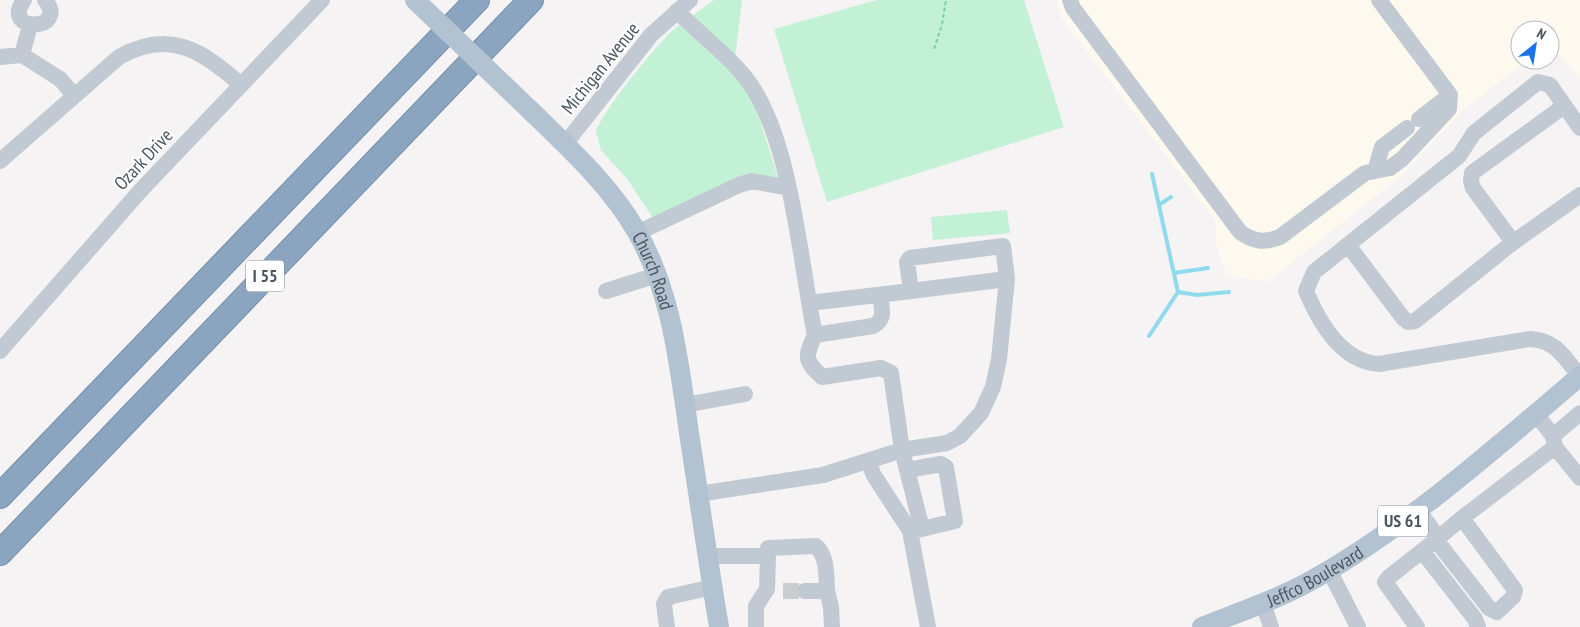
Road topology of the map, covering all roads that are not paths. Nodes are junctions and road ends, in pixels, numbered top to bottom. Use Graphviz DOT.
graph roads {
  1 [pos="24,0"];
  2 [pos="44,0"];
  3 [pos="322,0"];
  4 [pos="415,0"];
  5 [pos="477,0"];
  6 [pos="531,0"];
  7 [pos="690,0"];
  8 [pos="1070,0"];
  9 [pos="1379,0"];
  10 [pos="677,11"];
  11 [pos="30,25"];
  12 [pos="22,55"];
  13 [pos="0,57"];
  14 [pos="240,84"];
  15 [pos="74,95"];
  16 [pos="1450,95"];
  17 [pos="1564,106"];
  18 [pos="1580,128"];
  19 [pos="565,144"];
  20 [pos="1459,156"];
  21 [pos="0,161"];
  22 [pos="1375,171"];
  23 [pos="1472,173"];
  24 [pos="789,188"];
  25 [pos="1580,194"];
  26 [pos="637,232"];
  27 [pos="1511,244"];
  28 [pos="1348,245"];
  29 [pos="657,275"];
  30 [pos="1007,279"];
  31 [pos="606,291"];
  32 [pos="912,292"];
  33 [pos="880,296"];
  34 [pos="809,303"];
  35 [pos="815,335"];
  36 [pos="0,351"];
  37 [pos="1580,376"];
  38 [pos="745,394"];
  39 [pos="685,405"];
  40 [pos="1580,413"];
  41 [pos="1536,414"];
  42 [pos="1554,441"];
  43 [pos="902,450"];
  44 [pos="869,461"];
  45 [pos="907,470"];
  46 [pos="1580,478"];
  47 [pos="698,494"];
  48 [pos="0,496"];
  49 [pos="1413,512"];
  50 [pos="1462,518"];
  51 [pos="916,530"];
  52 [pos="1435,540"];
  53 [pos="1422,552"];
  54 [pos="0,553"];
  55 [pos="708,556"];
  56 [pos="768,556"];
  57 [pos="1328,570"];
  58 [pos="712,588"];
  59 [pos="805,591"];
  60 [pos="827,591"];
  61 [pos="1263,603"];
  62 [pos="667,627"];
  63 [pos="719,627"];
  64 [pos="756,627"];
  65 [pos="832,627"];
  66 [pos="928,627"];
  67 [pos="1202,627"];
  68 [pos="1271,627"];
  69 [pos="1358,627"];
  70 [pos="1417,627"];
  71 [pos="1478,627"];
  1 -- 11 [label="street"];
  2 -- 11 [label="street"];
  3 -- 14 [label="street, Ozark Drive"];
  4 -- 19 [label="main road, Church Road, bridge"];
  5 -- 48 [label="highway, I 55"];
  6 -- 54 [label="highway, I 55"];
  7 -- 10 [label="street, Michigan Avenue"];
  8 -- 22 [label="street"];
  9 -- 16 [label="street"];
  10 -- 19 [label="street, Michigan Avenue"];
  10 -- 24 [label="street"];
  11 -- 12 [label="street"];
  12 -- 13 [label="street"];
  12 -- 15 [label="street"];
  14 -- 15 [label="street"];
  14 -- 36 [label="street, Ozark Drive"];
  15 -- 21 [label="street"];
  16 -- 22 [label="street"];
  16 -- 22 [label="street"];
  17 -- 18 [label="street"];
  17 -- 20 [label="street"];
  17 -- 23 [label="street"];
  19 -- 26 [label="main road, Church Road"];
  20 -- 23 [label="street"];
  20 -- 28 [label="street"];
  23 -- 27 [label="street"];
  24 -- 26 [label="street"];
  24 -- 34 [label="street"];
  25 -- 27 [label="street"];
  26 -- 29 [label="main road, Church Road"];
  27 -- 28 [label="street"];
  28 -- 37 [label="street"];
  29 -- 31 [label="street"];
  29 -- 39 [label="main road, Church Road"];
  30 -- 32 [label="street"];
  30 -- 32 [label="street"];
  30 -- 43 [label="street"];
  32 -- 33 [label="street"];
  33 -- 34 [label="street"];
  33 -- 35 [label="street"];
  34 -- 35 [label="street"];
  35 -- 43 [label="street"];
  37 -- 41 [label="main road, Jeffco Boulevard / US 61"];
  38 -- 39 [label="street"];
  39 -- 47 [label="main road, Church Road"];
  40 -- 42 [label="street"];
  41 -- 42 [label="street"];
  41 -- 49 [label="main road, Jeffco Boulevard / US 61"];
  42 -- 46 [label="street"];
  42 -- 50 [label="street"];
  43 -- 44 [label="street"];
  43 -- 45 [label="street"];
  44 -- 47 [label="street"];
  44 -- 51 [label="street"];
  45 -- 51 [label="street"];
  45 -- 51 [label="street"];
  47 -- 55 [label="main road, Church Road"];
  49 -- 52 [label="street"];
  49 -- 57 [label="main road, Jeffco Boulevard / US 61"];
  50 -- 52 [label="street"];
  50 -- 52 [label="street"];
  51 -- 66 [label="street"];
  52 -- 53 [label="street"];
  53 -- 70 [label="street"];
  53 -- 71 [label="street"];
  55 -- 56 [label="street"];
  55 -- 58 [label="main road, Church Road"];
  56 -- 60 [label="street"];
  56 -- 64 [label="street"];
  57 -- 61 [label="main road, Jeffco Boulevard / US 61"];
  57 -- 69 [label="street"];
  58 -- 62 [label="street"];
  58 -- 63 [label="main road, Church Road"];
  59 -- 60 [label="street"];
  60 -- 65 [label="street"];
  61 -- 67 [label="main road, Jeffco Boulevard / US 61"];
  61 -- 68 [label="street"];
}
